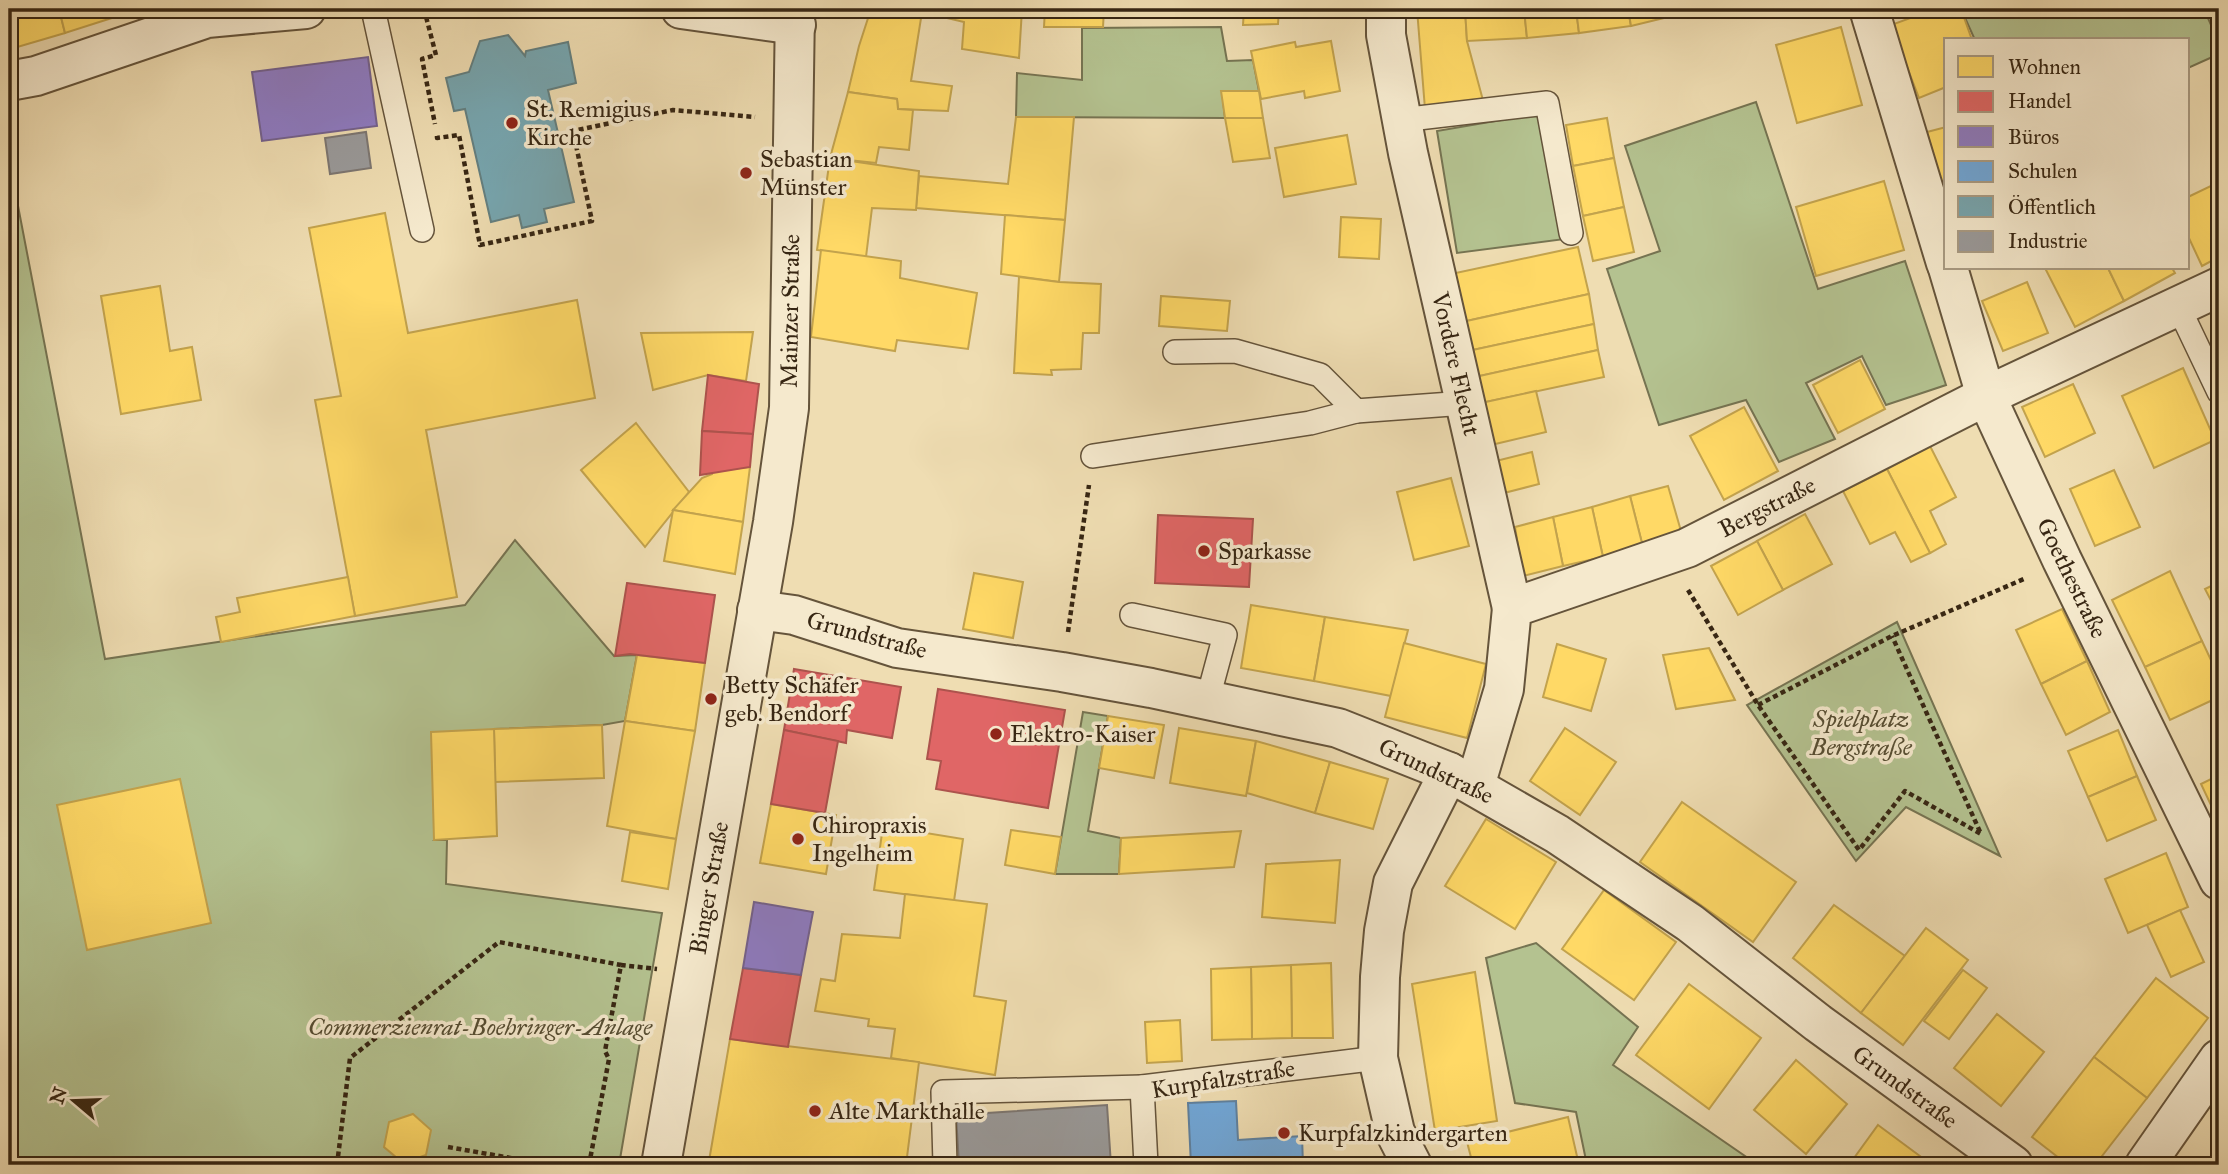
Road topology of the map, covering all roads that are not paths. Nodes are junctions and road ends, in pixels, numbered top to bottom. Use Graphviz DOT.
graph roads {
  1 [pos="306,9"];
  2 [pos="373,9"];
  3 [pos="681,9"];
  4 [pos="1386,9"];
  5 [pos="1869,9"];
  6 [pos="205,13"];
  7 [pos="795,17"];
  8 [pos="9,81"];
  9 [pos="1401,120"];
  10 [pos="422,230"];
  11 [pos="1571,233"];
  12 [pos="1944,256"];
  13 [pos="1948,270"];
  14 [pos="2219,287"];
  15 [pos="2178,306"];
  16 [pos="1175,352"];
  17 [pos="2219,392"];
  18 [pos="1986,396"];
  19 [pos="1465,403"];
  20 [pos="1356,411"];
  21 [pos="1093,456"];
  22 [pos="1512,608"];
  23 [pos="757,611"];
  24 [pos="1132,615"];
  25 [pos="1208,698"];
  26 [pos="1462,779"];
  27 [pos="2219,880"];
  28 [pos="1378,1058"];
  29 [pos="2219,1059"];
  30 [pos="1142,1087"];
  31 [pos="661,1165"];
  32 [pos="945,1165"];
  33 [pos="1146,1165"];
  34 [pos="1412,1165"];
  35 [pos="2013,1165"];
  36 [pos="2146,1165"];
  1 -- 6 [label="street"];
  2 -- 10 [label="lane"];
  3 -- 7 [label="street"];
  4 -- 9 [label="street, Vordere Flecht"];
  5 -- 12 [label="street, Goethestraße"];
  6 -- 8 [label="street"];
  7 -- 23 [label="street, Mainzer Straße"];
  9 -- 11 [label="lane"];
  9 -- 19 [label="street, Vordere Flecht"];
  13 -- 18 [label="street, Goethestraße"];
  14 -- 15 [label="street, Bergstraße"];
  15 -- 17 [label="lane"];
  15 -- 18 [label="street, Bergstraße"];
  16 -- 20 [label="lane"];
  18 -- 22 [label="street, Bergstraße"];
  18 -- 27 [label="street, Goethestraße"];
  19 -- 20 [label="lane"];
  19 -- 22 [label="street, Vordere Flecht"];
  20 -- 21 [label="lane"];
  22 -- 26 [label="street"];
  23 -- 25 [label="street, Grundstraße"];
  23 -- 31 [label="street, Binger Straße"];
  24 -- 25 [label="lane"];
  25 -- 26 [label="street, Grundstraße"];
  26 -- 28 [label="street"];
  26 -- 35 [label="street, Grundstraße"];
  28 -- 30 [label="lane, Kurpfalzstraße"];
  28 -- 34 [label="street"];
  29 -- 36 [label="street"];
  30 -- 32 [label="lane"];
  30 -- 33 [label="lane, Kurpfalzstraße"];
}
